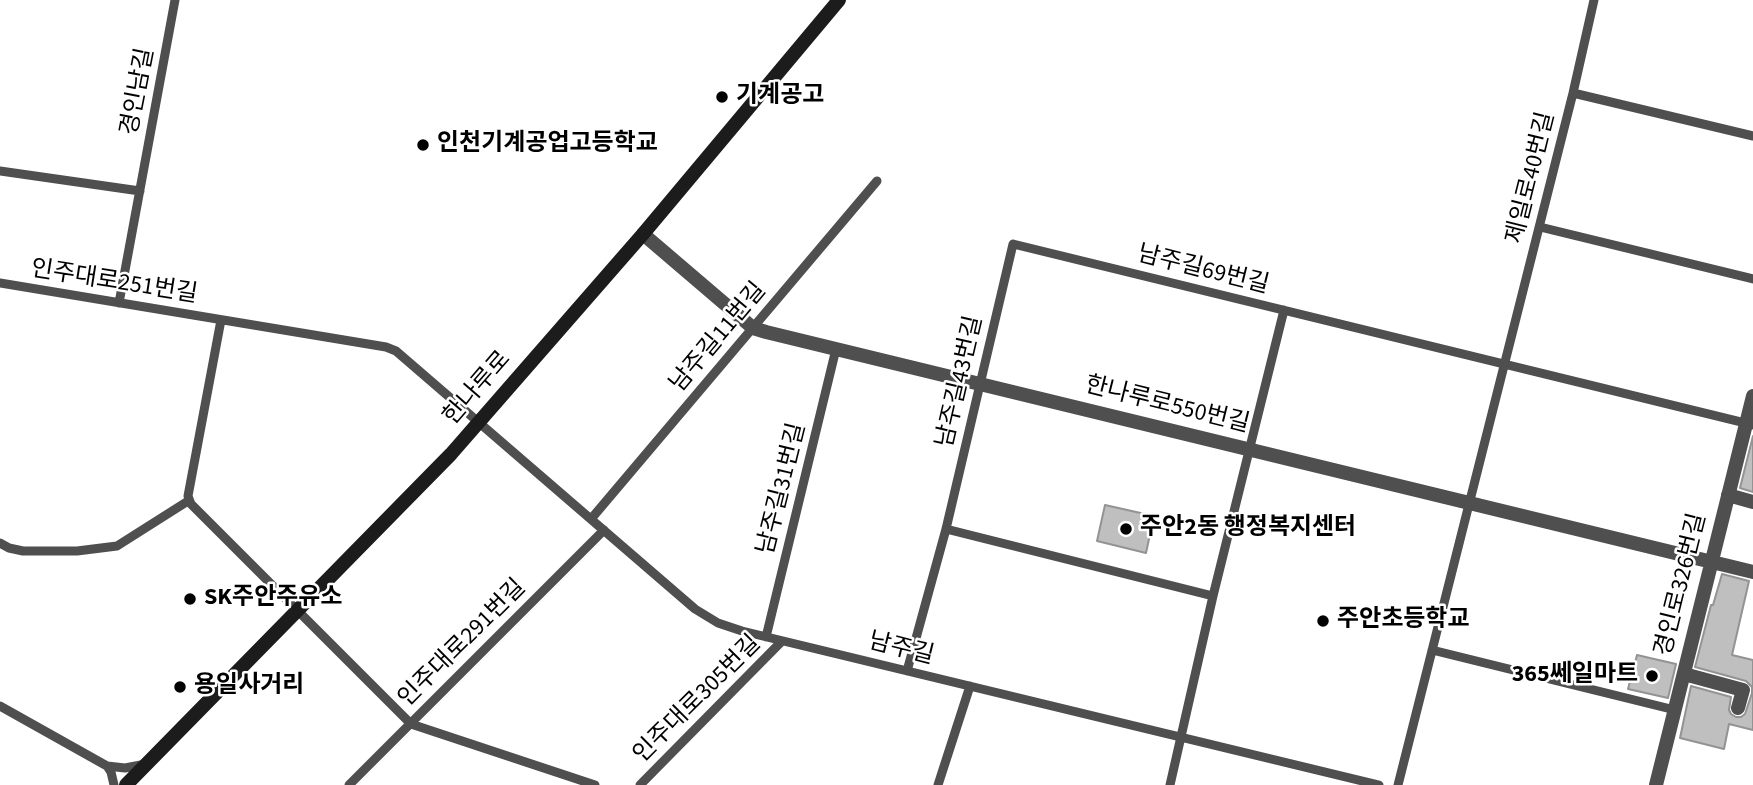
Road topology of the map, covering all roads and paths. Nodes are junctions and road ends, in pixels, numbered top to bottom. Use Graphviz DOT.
graph roads {
  1 [pos="175,0"];
  2 [pos="839,0"];
  3 [pos="1594,0"];
  4 [pos="1573,93"];
  5 [pos="1753,136"];
  6 [pos="0,171"];
  7 [pos="877,181"];
  8 [pos="140,191"];
  9 [pos="1539,227"];
  10 [pos="643,234"];
  11 [pos="1013,244"];
  12 [pos="1753,279"];
  13 [pos="0,283"];
  14 [pos="119,303"];
  15 [pos="1284,310"];
  16 [pos="221,320"];
  17 [pos="753,328"];
  18 [pos="836,349"];
  19 [pos="1504,364"];
  20 [pos="980,384"];
  21 [pos="1753,396"];
  22 [pos="478,423"];
  23 [pos="1750,424"];
  24 [pos="1249,450"];
  25 [pos="1728,495"];
  26 [pos="188,500"];
  27 [pos="1753,502"];
  28 [pos="1469,503"];
  29 [pos="591,519"];
  30 [pos="946,529"];
  31 [pos="604,530"];
  32 [pos="0,543"];
  33 [pos="1712,562"];
  34 [pos="1753,572"];
  35 [pos="1213,596"];
  36 [pos="298,611"];
  37 [pos="766,637"];
  38 [pos="782,641"];
  39 [pos="1432,650"];
  40 [pos="907,671"];
  41 [pos="1684,674"];
  42 [pos="970,686"];
  43 [pos="0,706"];
  44 [pos="1738,708"];
  45 [pos="1675,710"];
  46 [pos="411,724"];
  47 [pos="1180,737"];
  48 [pos="147,764"];
  49 [pos="107,766"];
  50 [pos="133,784"];
  51 [pos="114,785"];
  52 [pos="349,785"];
  53 [pos="595,785"];
  54 [pos="640,785"];
  55 [pos="938,785"];
  56 [pos="1170,785"];
  57 [pos="1379,785"];
  58 [pos="1398,785"];
  59 [pos="1656,785"];
  1 -- 8 [label="lane, 경인남길"];
  2 -- 10 [label="main road, 한나루로"];
  3 -- 4 [label="lane, 제일로40번길"];
  4 -- 5 [label="lane"];
  4 -- 9 [label="lane, 제일로40번길"];
  6 -- 8 [label="lane"];
  7 -- 17 [label="lane, 남주길11번길"];
  8 -- 14 [label="lane, 경인남길"];
  9 -- 12 [label="lane"];
  9 -- 19 [label="lane, 제일로40번길"];
  10 -- 17 [label="street, 한나루로550번길"];
  10 -- 22 [label="main road, 한나루로"];
  11 -- 15 [label="lane, 남주길69번길"];
  11 -- 20 [label="lane, 남주길43번길"];
  13 -- 14 [label="lane, 인주대로251번길"];
  14 -- 16 [label="lane, 인주대로251번길"];
  15 -- 19 [label="lane"];
  15 -- 24 [label="lane, 남주길69번길"];
  16 -- 22 [label="lane, 인주대로251번길"];
  16 -- 26 [label="lane, 인주대로251번길"];
  17 -- 18 [label="street, 한나루로550번길"];
  17 -- 29 [label="lane, 남주길11번길"];
  18 -- 20 [label="street, 한나루로550번길"];
  18 -- 37 [label="lane, 남주길31번길"];
  19 -- 23 [label="lane"];
  19 -- 28 [label="lane, 제일로40번길"];
  20 -- 24 [label="street, 한나루로550번길"];
  20 -- 30 [label="lane, 남주길43번길"];
  21 -- 23 [label="street, 경인로326번길"];
  22 -- 29 [label="lane, 남주길"];
  22 -- 36 [label="main road, 한나루로"];
  23 -- 25 [label="street, 경인로326번길"];
  24 -- 28 [label="street, 한나루로550번길"];
  24 -- 35 [label="lane, 남주길69번길"];
  25 -- 27 [label="street"];
  25 -- 33 [label="street, 경인로326번길"];
  26 -- 32 [label="lane"];
  26 -- 36 [label="lane"];
  28 -- 33 [label="street, 한나루로550번길"];
  28 -- 39 [label="lane, 제일로40번길"];
  29 -- 31 [label="lane, 남주길"];
  30 -- 35 [label="lane"];
  30 -- 40 [label="lane, 남주길43번길"];
  31 -- 37 [label="lane, 남주길"];
  31 -- 46 [label="lane, 인주대로291번길"];
  33 -- 34 [label="street, 한나루로550번길"];
  33 -- 41 [label="street, 경인로326번길"];
  35 -- 47 [label="lane, 남주길69번길"];
  36 -- 46 [label="lane"];
  36 -- 48 [label="main road, 한나루로"];
  37 -- 38 [label="lane, 남주길"];
  38 -- 40 [label="lane, 남주길"];
  38 -- 54 [label="lane, 인주대로305번길"];
  39 -- 45 [label="lane"];
  39 -- 58 [label="lane, 제일로40번길"];
  40 -- 42 [label="lane, 남주길"];
  41 -- 44 [label="street"];
  41 -- 45 [label="street, 경인로326번길"];
  42 -- 47 [label="lane, 남주길"];
  42 -- 55 [label="lane"];
  43 -- 49 [label="lane"];
  45 -- 59 [label="street, 경인로326번길"];
  46 -- 52 [label="lane, 인주대로291번길"];
  46 -- 53 [label="lane"];
  47 -- 56 [label="lane, 남주길69번길"];
  47 -- 57 [label="lane, 남주길"];
  48 -- 49 [label="lane"];
  48 -- 50 [label="main road, 한나루로"];
  49 -- 51 [label="lane"];
}
